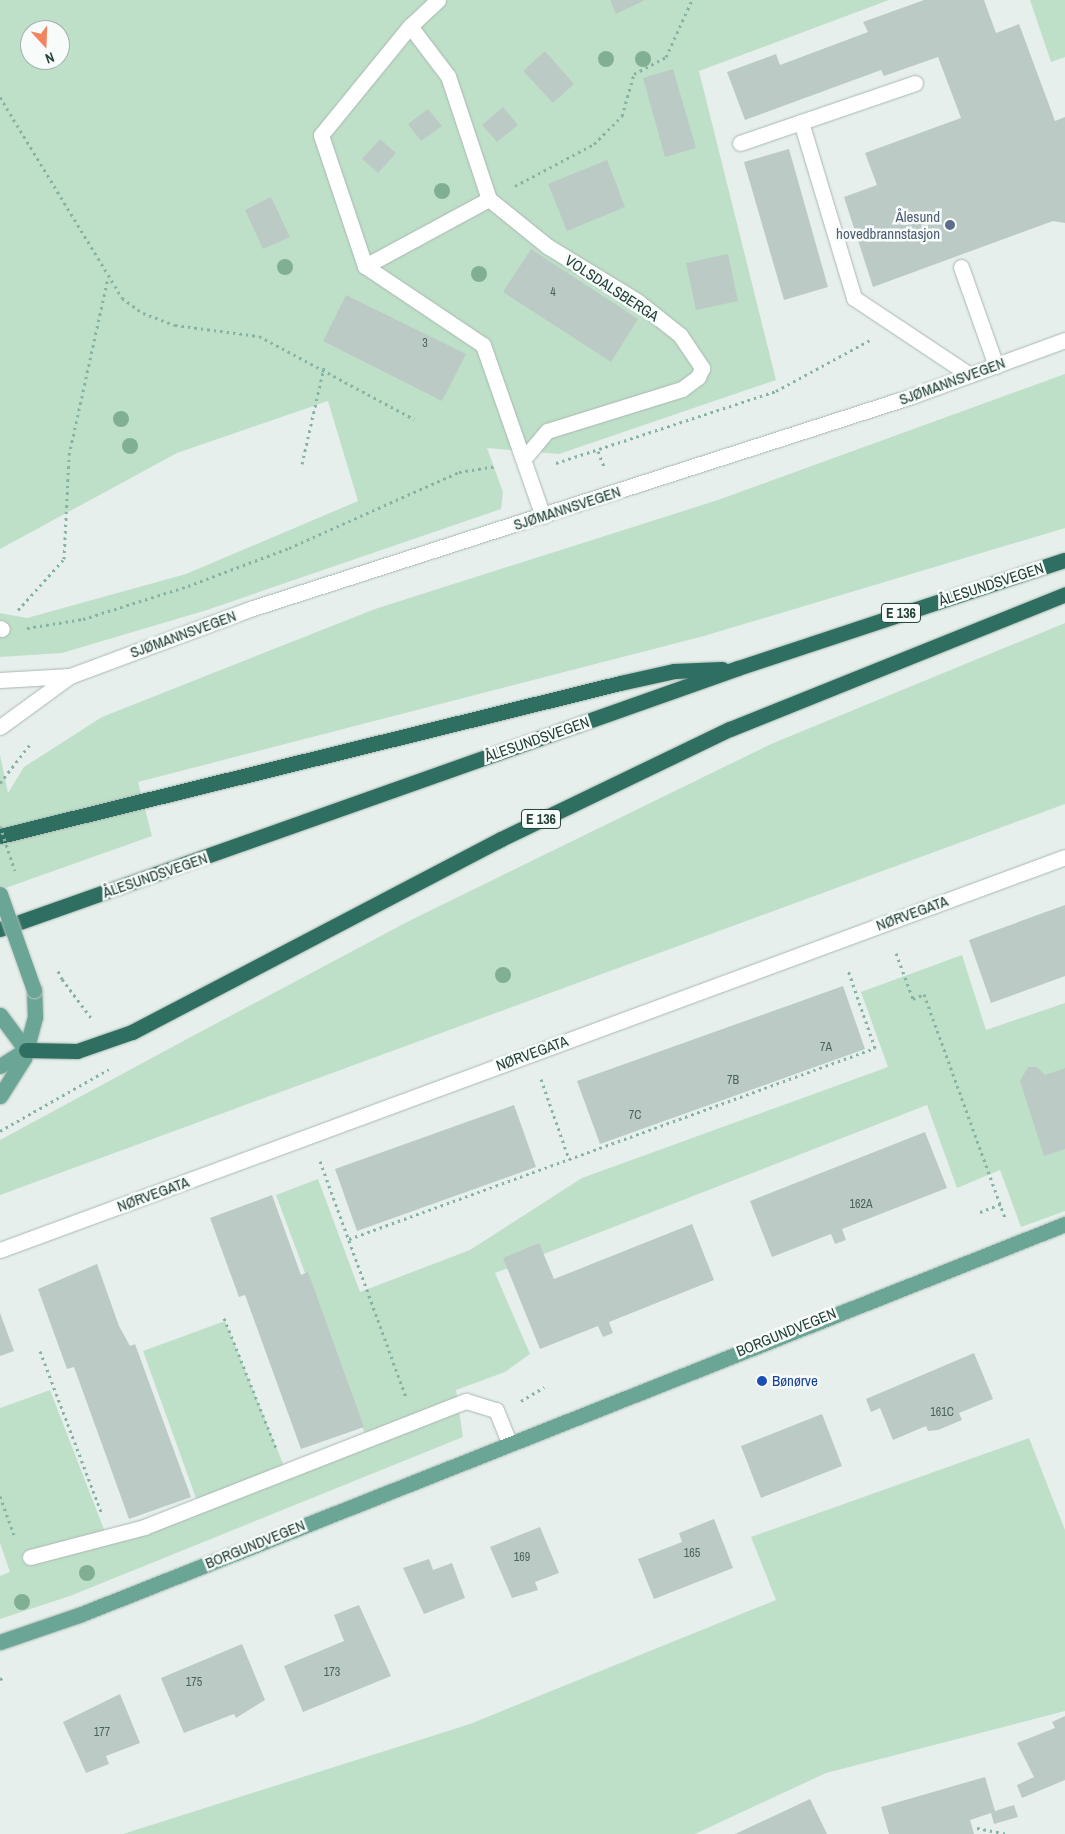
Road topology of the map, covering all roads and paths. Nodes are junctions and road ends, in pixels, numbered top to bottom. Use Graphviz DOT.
graph roads {
  1 [pos="438,0"];
  2 [pos="692,0"];
  3 [pos="410,26"];
  4 [pos="915,83"];
  5 [pos="0,97"];
  6 [pos="800,122"];
  7 [pos="740,143"];
  8 [pos="489,199"];
  9 [pos="365,266"];
  10 [pos="961,268"];
  11 [pos="108,277"];
  12 [pos="896,326"];
  13 [pos="1065,340"];
  14 [pos="996,366"];
  15 [pos="324,367"];
  16 [pos="970,375"];
  17 [pos="414,419"];
  18 [pos="598,451"];
  19 [pos="302,464"];
  20 [pos="526,465"];
  21 [pos="607,474"];
  22 [pos="543,516"];
  23 [pos="1065,560"];
  24 [pos="1065,594"];
  25 [pos="1,629"];
  26 [pos="738,668"];
  27 [pos="70,676"];
  28 [pos="0,680"];
  29 [pos="0,727"];
  30 [pos="31,743"];
  31 [pos="1,782"];
  32 [pos="0,836"];
  33 [pos="1065,856"];
  34 [pos="0,894"];
  35 [pos="0,929"];
  36 [pos="896,953"];
  37 [pos="848,970"];
  38 [pos="62,980"];
  39 [pos="0,1015"];
  40 [pos="96,1023"];
  41 [pos="26,1050"];
  42 [pos="111,1062"];
  43 [pos="0,1066"];
  44 [pos="541,1079"];
  45 [pos="0,1096"];
  46 [pos="0,1131"];
  47 [pos="319,1158"];
  48 [pos="569,1159"];
  49 [pos="1001,1204"];
  50 [pos="980,1212"];
  51 [pos="1065,1224"];
  52 [pos="1008,1225"];
  53 [pos="349,1239"];
  54 [pos="0,1250"];
  55 [pos="224,1318"];
  56 [pos="40,1351"];
  57 [pos="544,1387"];
  58 [pos="405,1396"];
  59 [pos="520,1402"];
  60 [pos="509,1442"];
  61 [pos="285,1472"];
  62 [pos="0,1496"];
  63 [pos="105,1522"];
  64 [pos="15,1538"];
  65 [pos="30,1557"];
  66 [pos="0,1642"];
  67 [pos="6,1677"];
  68 [pos="0,1679"];
  69 [pos="977,1828"];
  70 [pos="1007,1834"];
  1 -- 3 [label="street"];
  2 -- 8 [label="path"];
  3 -- 8 [label="street"];
  3 -- 9 [label="street"];
  4 -- 6 [label="street"];
  5 -- 11 [label="path"];
  6 -- 7 [label="street"];
  6 -- 12 [label="street"];
  8 -- 9 [label="street"];
  8 -- 20 [label="street, VOLSDALSBERGA"];
  9 -- 20 [label="street"];
  10 -- 14 [label="street"];
  11 -- 15 [label="path"];
  11 -- 25 [label="path"];
  12 -- 16 [label="street"];
  12 -- 18 [label="path"];
  13 -- 14 [label="street, SJØMANNSVEGEN"];
  14 -- 16 [label="street, SJØMANNSVEGEN"];
  15 -- 17 [label="path"];
  15 -- 19 [label="path"];
  16 -- 22 [label="street, SJØMANNSVEGEN"];
  18 -- 20 [label="path"];
  18 -- 21 [label="path"];
  20 -- 22 [label="street"];
  20 -- 25 [label="path"];
  22 -- 27 [label="street, SJØMANNSVEGEN"];
  23 -- 26 [label="highway, ÅLESUNDSVEGEN / E 136"];
  24 -- 41 [label="highway, E 136"];
  26 -- 32 [label="highway, E 136"];
  26 -- 35 [label="highway, ÅLESUNDSVEGEN / E 136"];
  27 -- 28 [label="street, SJØMANNSVEGEN"];
  27 -- 29 [label="street, SJØMANNSVEGEN"];
  30 -- 31 [label="path"];
  33 -- 54 [label="street, NØRVEGATA"];
  34 -- 41 [label="main road, bridge"];
  36 -- 49 [label="path"];
  37 -- 48 [label="path"];
  38 -- 40 [label="path"];
  39 -- 41 [label="main road"];
  41 -- 43 [label="main road"];
  41 -- 45 [label="main road"];
  42 -- 46 [label="path"];
  44 -- 48 [label="path"];
  47 -- 53 [label="path"];
  48 -- 53 [label="path"];
  49 -- 50 [label="path"];
  49 -- 52 [label="path"];
  51 -- 60 [label="main road, BORGUNDVEGEN"];
  53 -- 58 [label="path"];
  55 -- 61 [label="path"];
  56 -- 63 [label="path"];
  57 -- 59 [label="path"];
  60 -- 61 [label="street"];
  60 -- 66 [label="main road, BORGUNDVEGEN"];
  61 -- 65 [label="street"];
  62 -- 64 [label="path"];
  67 -- 68 [label="path"];
  69 -- 70 [label="path"];
}
